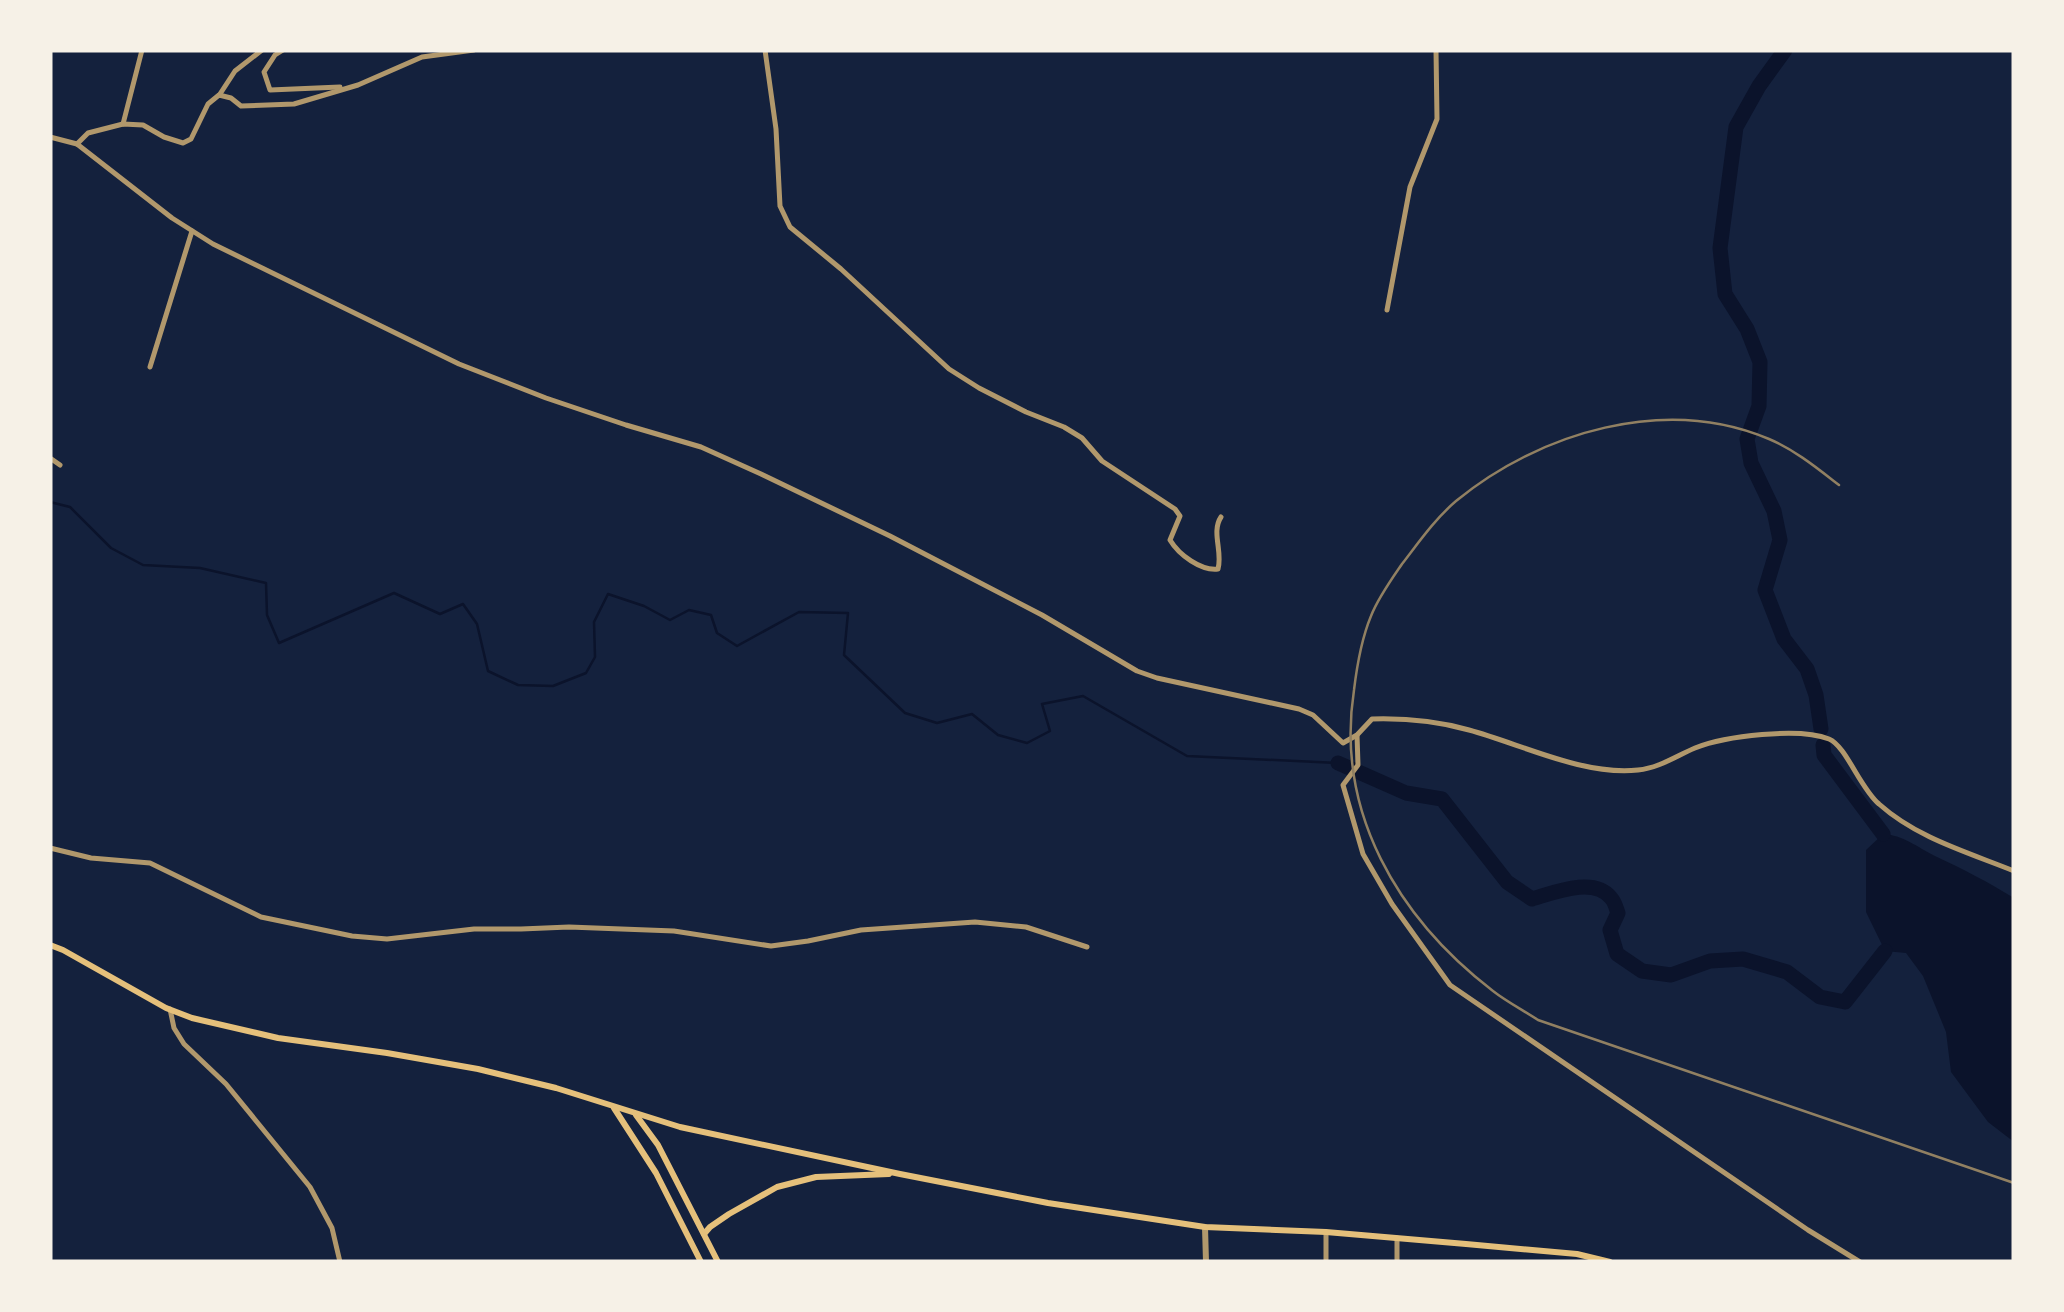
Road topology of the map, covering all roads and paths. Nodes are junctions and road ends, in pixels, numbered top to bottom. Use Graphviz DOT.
graph roads {
  1 [pos="142,50"];
  2 [pos="262,50"];
  3 [pos="283,50"];
  4 [pos="474,50"];
  5 [pos="765,50"];
  6 [pos="1436,50"];
  7 [pos="435,53"];
  8 [pos="348,87"];
  9 [pos="219,95"];
  10 [pos="123,124"];
  11 [pos="50,137"];
  12 [pos="78,144"];
  13 [pos="192,231"];
  14 [pos="1387,310"];
  15 [pos="150,366"];
  16 [pos="50,458"];
  17 [pos="60,466"];
  18 [pos="1221,517"];
  19 [pos="1357,736"];
  20 [pos="50,848"];
  21 [pos="2014,870"];
  22 [pos="50,945"];
  23 [pos="1087,946"];
  24 [pos="170,1009"];
  25 [pos="614,1107"];
  26 [pos="635,1114"];
  27 [pos="900,1174"];
  28 [pos="1206,1227"];
  29 [pos="1326,1232"];
  30 [pos="704,1234"];
  31 [pos="1397,1238"];
  32 [pos="1547,1252"];
  33 [pos="340,1262"];
  34 [pos="701,1262"];
  35 [pos="718,1262"];
  36 [pos="1206,1262"];
  37 [pos="1326,1262"];
  38 [pos="1397,1262"];
  39 [pos="1547,1262"];
  40 [pos="1610,1262"];
  41 [pos="1860,1262"];
  1 -- 10 [label="street"];
  2 -- 9 [label="street"];
  3 -- 8 [label="street"];
  4 -- 7 [label="street"];
  5 -- 18 [label="street"];
  6 -- 14 [label="street"];
  7 -- 8 [label="street"];
  8 -- 9 [label="street"];
  9 -- 10 [label="street"];
  10 -- 12 [label="street"];
  11 -- 12 [label="street"];
  12 -- 13 [label="street"];
  13 -- 15 [label="street"];
  13 -- 19 [label="street"];
  16 -- 17 [label="street"];
  19 -- 21 [label="street"];
  19 -- 41 [label="street"];
  20 -- 23 [label="street"];
  22 -- 24 [label="main road"];
  24 -- 25 [label="main road"];
  24 -- 33 [label="street"];
  25 -- 26 [label="main road"];
  25 -- 34 [label="main road"];
  26 -- 27 [label="main road"];
  26 -- 30 [label="main road"];
  27 -- 28 [label="main road"];
  27 -- 30 [label="main road"];
  28 -- 29 [label="main road"];
  28 -- 36 [label="street"];
  29 -- 31 [label="main road"];
  29 -- 37 [label="street"];
  30 -- 35 [label="main road"];
  31 -- 32 [label="main road"];
  31 -- 38 [label="street"];
  32 -- 39 [label="street"];
  32 -- 40 [label="main road"];
}
